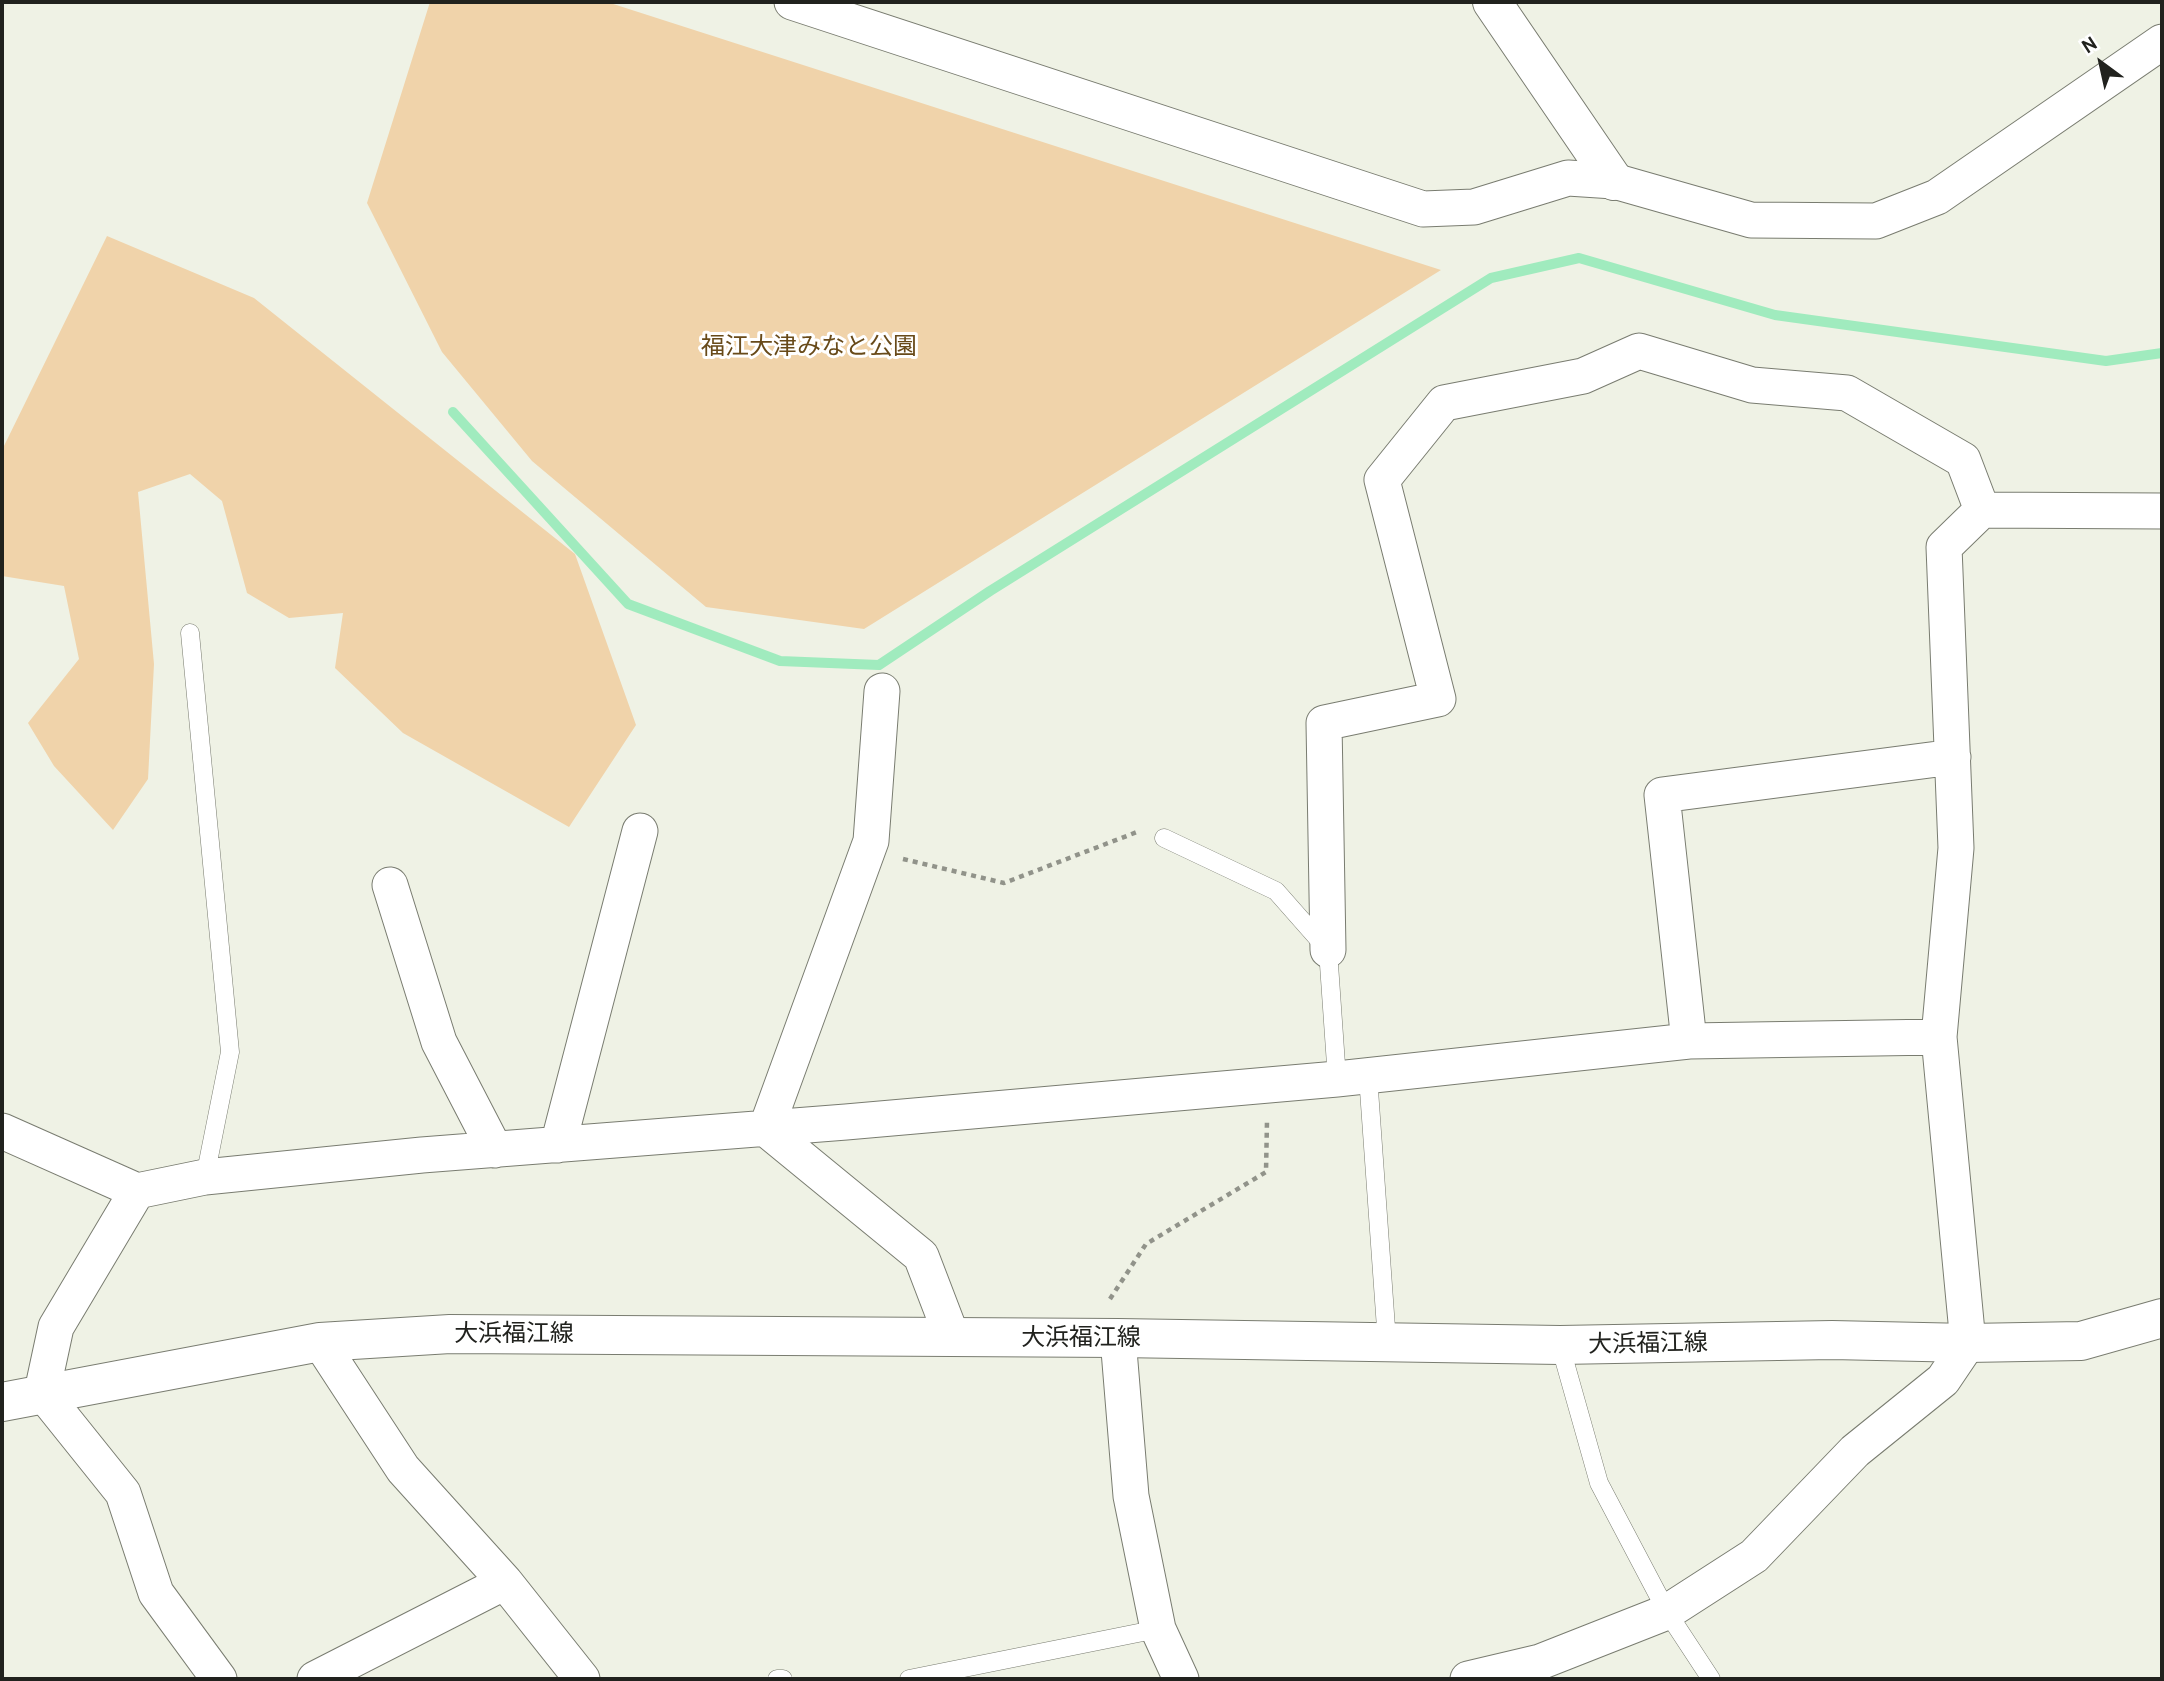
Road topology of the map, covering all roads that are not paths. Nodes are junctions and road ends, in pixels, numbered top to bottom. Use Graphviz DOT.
graph roads {
  1 [pos="792,2"];
  2 [pos="1492,2"];
  3 [pos="2162,42"];
  4 [pos="1614,181"];
  5 [pos="1982,510"];
  6 [pos="2162,511"];
  7 [pos="190,633"];
  8 [pos="882,691"];
  9 [pos="1952,757"];
  10 [pos="640,831"];
  11 [pos="1164,838"];
  12 [pos="390,885"];
  13 [pos="1328,950"];
  14 [pos="1939,1037"];
  15 [pos="1689,1041"];
  16 [pos="1353,1077"];
  17 [pos="766,1129"];
  18 [pos="2,1131"];
  19 [pos="558,1145"];
  20 [pos="495,1150"];
  21 [pos="205,1177"];
  22 [pos="137,1191"];
  23 [pos="2162,1318"];
  24 [pos="952,1337"];
  25 [pos="1101,1338"];
  26 [pos="320,1342"];
  27 [pos="1387,1342"];
  28 [pos="1968,1343"];
  29 [pos="1560,1345"];
  30 [pos="42,1392"];
  31 [pos="2,1402"];
  32 [pos="505,1582"];
  33 [pos="1667,1612"];
  34 [pos="1158,1629"];
  35 [pos="219,1679"];
  36 [pos="315,1679"];
  37 [pos="582,1679"];
  38 [pos="776,1679"];
  39 [pos="783,1679"];
  40 [pos="909,1679"];
  41 [pos="1181,1679"];
  42 [pos="1468,1679"];
  43 [pos="1710,1679"];
  1 -- 4 [label="street"];
  2 -- 4 [label="main road"];
  3 -- 4 [label="street"];
  5 -- 6 [label="street"];
  5 -- 9 [label="street"];
  5 -- 13 [label="street"];
  7 -- 21 [label="lane"];
  8 -- 17 [label="street"];
  9 -- 14 [label="street"];
  9 -- 15 [label="street"];
  10 -- 19 [label="street"];
  11 -- 13 [label="lane"];
  12 -- 20 [label="street"];
  13 -- 16 [label="lane"];
  14 -- 15 [label="street"];
  14 -- 28 [label="street"];
  15 -- 16 [label="street"];
  16 -- 17 [label="street"];
  16 -- 27 [label="lane"];
  17 -- 19 [label="street"];
  17 -- 24 [label="street"];
  18 -- 22 [label="street"];
  19 -- 20 [label="street"];
  20 -- 21 [label="street"];
  21 -- 22 [label="street"];
  22 -- 30 [label="street"];
  23 -- 28 [label="main road, 大浜福江線"];
  24 -- 25 [label="main road, 大浜福江線"];
  24 -- 26 [label="main road, 大浜福江線"];
  25 -- 27 [label="main road, 大浜福江線"];
  25 -- 34 [label="street"];
  26 -- 30 [label="main road, 大浜福江線"];
  26 -- 32 [label="street"];
  27 -- 29 [label="main road, 大浜福江線"];
  28 -- 29 [label="main road, 大浜福江線"];
  28 -- 33 [label="street"];
  29 -- 33 [label="lane"];
  30 -- 31 [label="main road, 大浜福江線"];
  30 -- 35 [label="street"];
  32 -- 36 [label="street"];
  32 -- 37 [label="street"];
  33 -- 42 [label="street"];
  33 -- 43 [label="lane"];
  34 -- 40 [label="lane"];
  34 -- 41 [label="street"];
  38 -- 39 [label="lane"];
}
